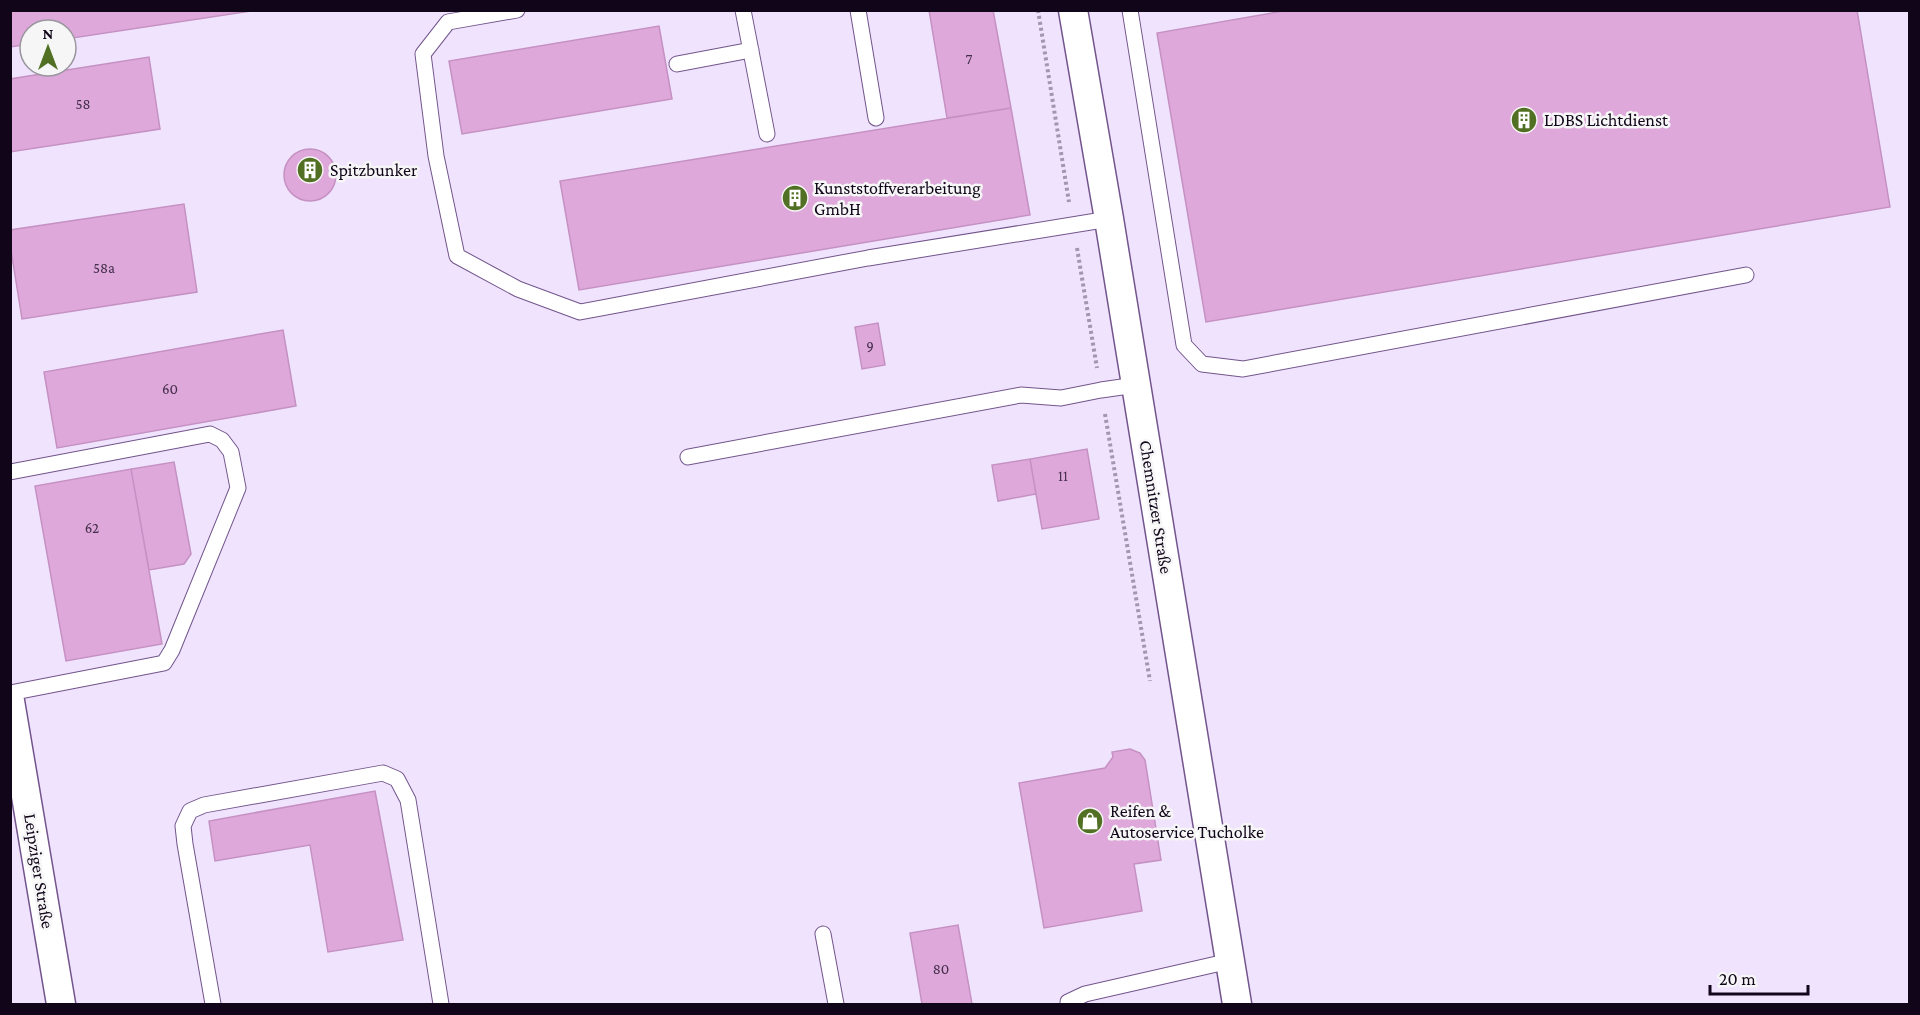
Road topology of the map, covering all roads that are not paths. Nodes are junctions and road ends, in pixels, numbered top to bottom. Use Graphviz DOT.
graph roads {
  1 [pos="517,10"];
  2 [pos="743,10"];
  3 [pos="858,10"];
  4 [pos="1073,10"];
  5 [pos="1130,10"];
  6 [pos="751,50"];
  7 [pos="677,64"];
  8 [pos="876,118"];
  9 [pos="767,134"];
  10 [pos="1109,219"];
  11 [pos="1746,275"];
  12 [pos="1136,385"];
  13 [pos="688,457"];
  14 [pos="10,472"];
  15 [pos="10,693"];
  16 [pos="10,701"];
  17 [pos="822,934"];
  18 [pos="1230,961"];
  19 [pos="61,1005"];
  20 [pos="213,1005"];
  21 [pos="441,1005"];
  22 [pos="836,1005"];
  23 [pos="1068,1005"];
  24 [pos="1237,1005"];
  1 -- 10 [label="lane"];
  2 -- 6 [label="lane"];
  3 -- 8 [label="lane"];
  4 -- 10 [label="street, Chemnitzer Straße"];
  5 -- 11 [label="lane"];
  6 -- 7 [label="lane"];
  6 -- 9 [label="lane"];
  10 -- 12 [label="street, Chemnitzer Straße"];
  12 -- 13 [label="lane"];
  12 -- 18 [label="street, Chemnitzer Straße"];
  14 -- 15 [label="lane"];
  16 -- 19 [label="street, Leipziger Straße"];
  17 -- 22 [label="lane"];
  18 -- 23 [label="lane"];
  18 -- 24 [label="street, Chemnitzer Straße"];
  20 -- 21 [label="lane"];
}
